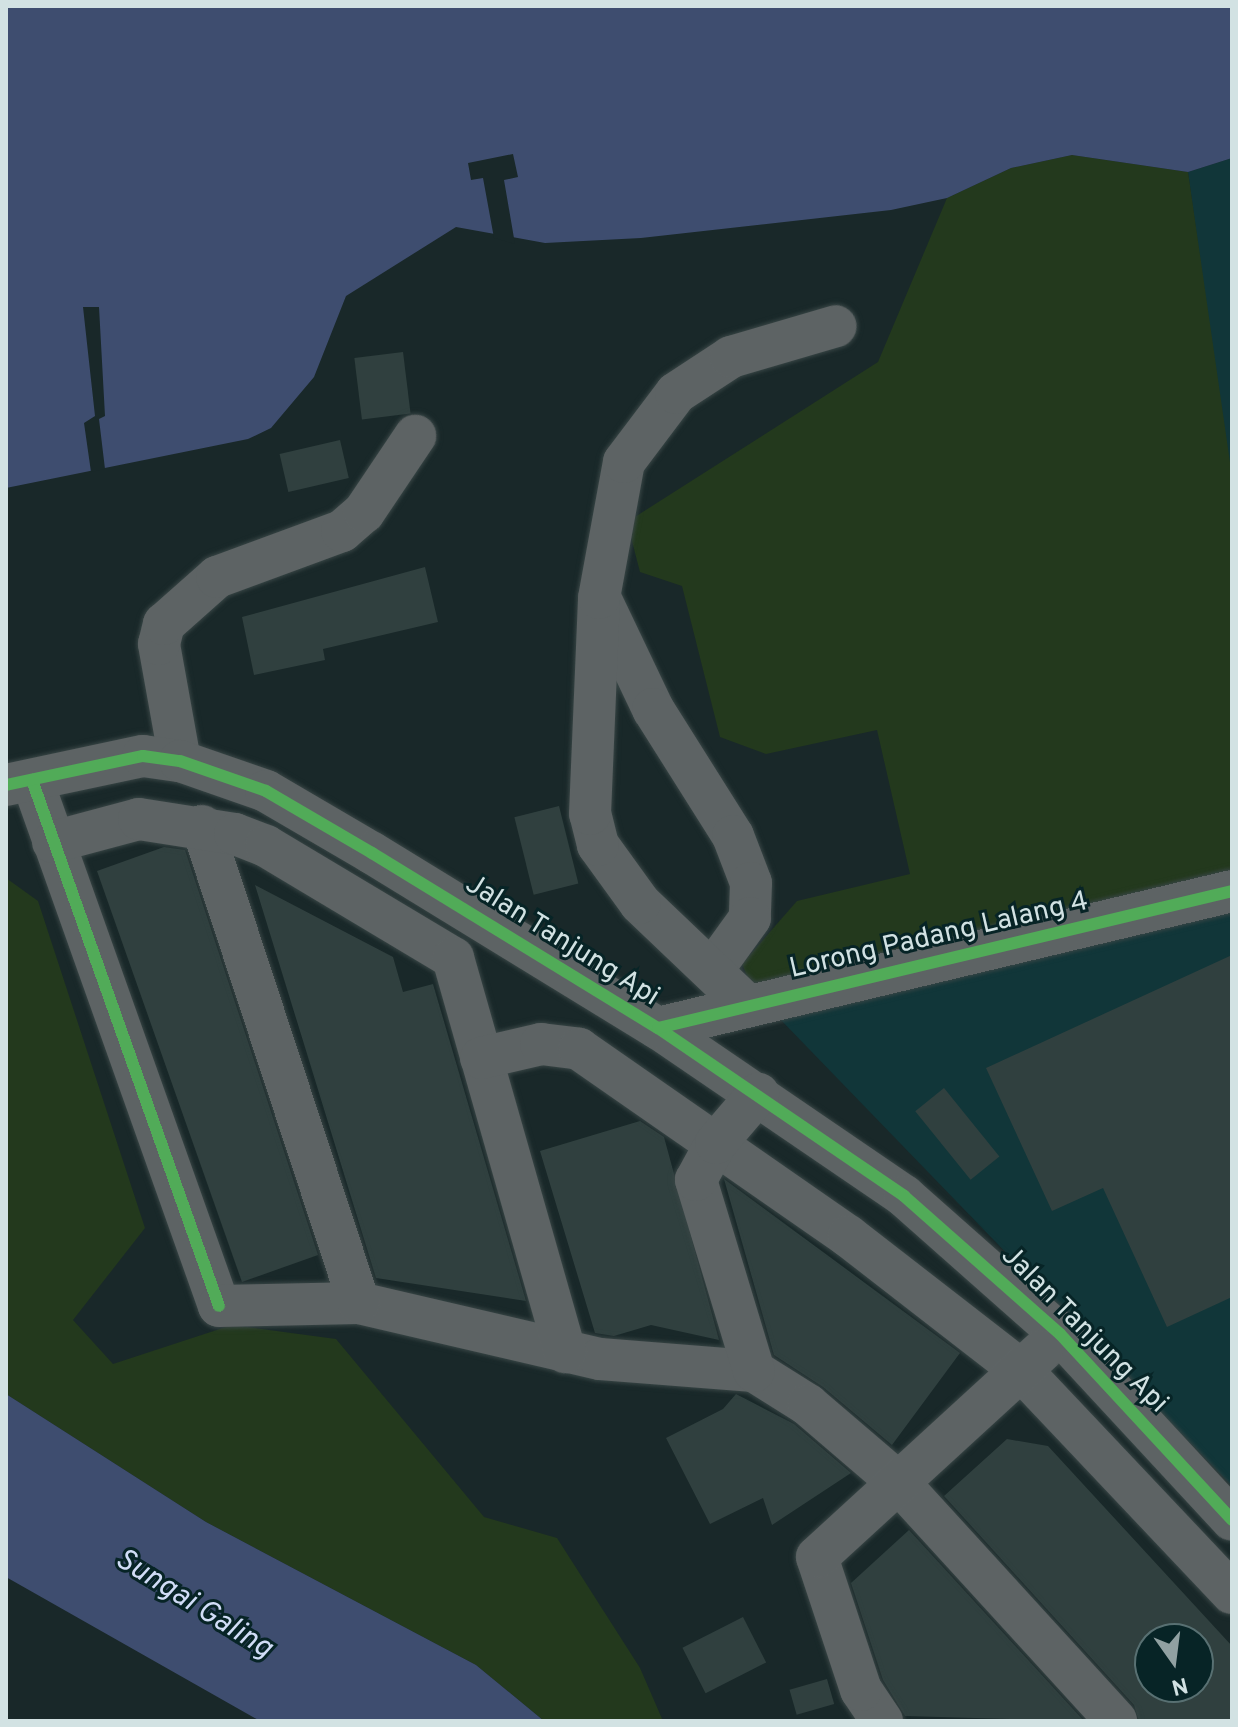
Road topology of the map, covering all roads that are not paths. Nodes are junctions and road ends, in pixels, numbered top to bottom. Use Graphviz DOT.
graph roads {
  1 [pos="836,326"];
  2 [pos="415,436"];
  3 [pos="599,598"];
  4 [pos="180,761"];
  5 [pos="19,782"];
  6 [pos="202,826"];
  7 [pos="53,842"];
  8 [pos="1232,891"];
  9 [pos="714,968"];
  10 [pos="748,1006"];
  11 [pos="658,1028"];
  12 [pos="481,1058"];
  13 [pos="758,1094"];
  14 [pos="716,1143"];
  15 [pos="359,1303"];
  16 [pos="1060,1334"];
  17 [pos="565,1352"];
  18 [pos="1021,1370"];
  19 [pos="754,1371"];
  20 [pos="899,1483"];
  21 [pos="1231,1518"];
  22 [pos="1232,1593"];
  23 [pos="882,1721"];
  24 [pos="1116,1721"];
  1 -- 3 [label="street"];
  2 -- 4 [label="street"];
  3 -- 9 [label="street"];
  3 -- 9 [label="street"];
  4 -- 5 [label="street, Jalan Tanjung Api"];
  4 -- 11 [label="street, Jalan Tanjung Api"];
  5 -- 7 [label="street"];
  6 -- 7 [label="street"];
  6 -- 12 [label="street"];
  6 -- 15 [label="street"];
  7 -- 15 [label="street"];
  8 -- 10 [label="street, Lorong Padang Lalang 4"];
  9 -- 10 [label="street"];
  10 -- 11 [label="street, Lorong Padang Lalang 4"];
  11 -- 13 [label="street, Jalan Tanjung Api"];
  12 -- 14 [label="street"];
  12 -- 17 [label="street"];
  13 -- 14 [label="street"];
  13 -- 16 [label="street, Jalan Tanjung Api"];
  14 -- 18 [label="street"];
  14 -- 19 [label="street"];
  15 -- 17 [label="street"];
  16 -- 18 [label="street"];
  16 -- 21 [label="street, Jalan Tanjung Api"];
  17 -- 19 [label="street"];
  18 -- 20 [label="street"];
  18 -- 22 [label="street"];
  19 -- 20 [label="street"];
  20 -- 23 [label="street"];
  20 -- 24 [label="street"];
}
